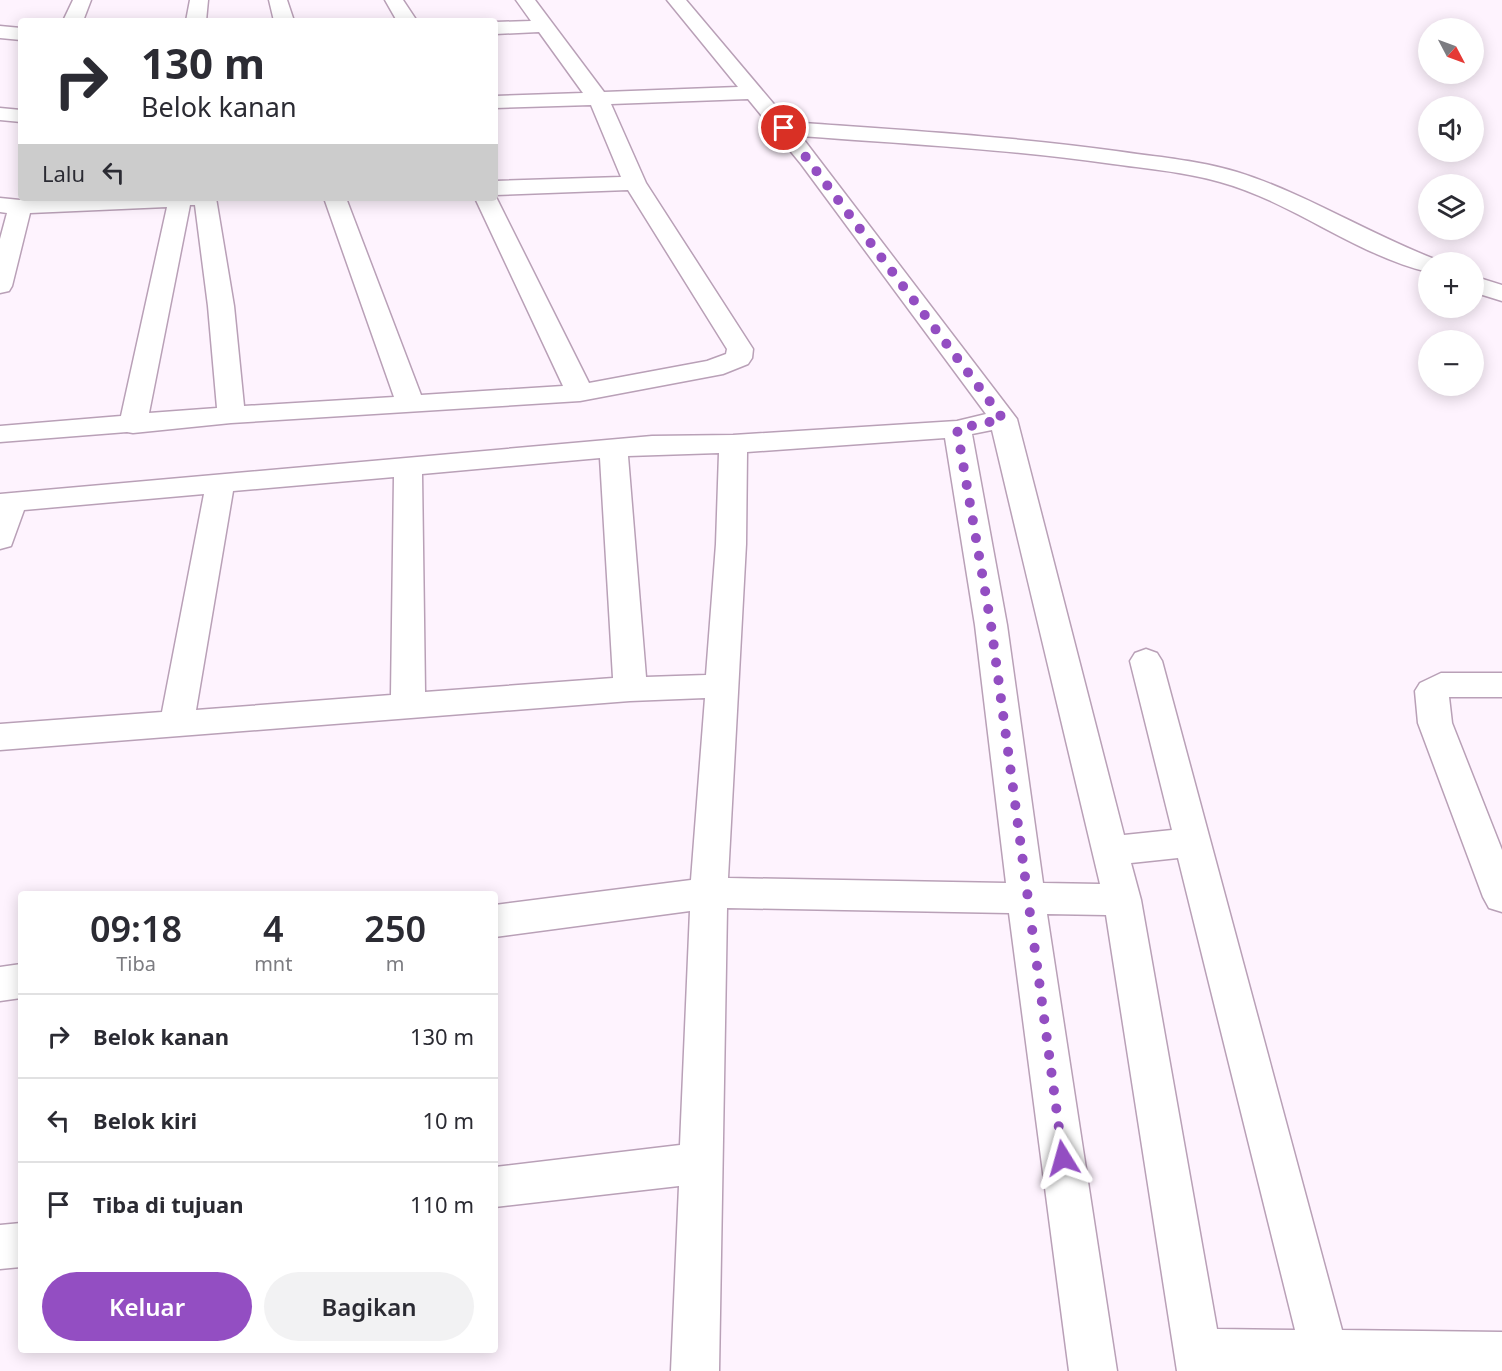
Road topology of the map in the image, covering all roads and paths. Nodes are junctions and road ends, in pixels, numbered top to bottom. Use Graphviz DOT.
graph roads {
  1 [pos="82,0"];
  2 [pos="199,0"];
  3 [pos="278,0"];
  4 [pos="394,0"];
  5 [pos="525,0"];
  6 [pos="676,0"];
  7 [pos="74,18"];
  8 [pos="196,18"];
  9 [pos="283,18"];
  10 [pos="405,18"];
  11 [pos="542,26"];
  12 [pos="498,28"];
  13 [pos="0,32"];
  14 [pos="18,34"];
  15 [pos="752,93"];
  16 [pos="598,98"];
  17 [pos="498,102"];
  18 [pos="0,114"];
  19 [pos="18,116"];
  20 [pos="784,128"];
  21 [pos="635,183"];
  22 [pos="498,188"];
  23 [pos="116,201"];
  24 [pos="178,201"];
  25 [pos="205,201"];
  26 [pos="336,201"];
  27 [pos="487,201"];
  28 [pos="10,206"];
  29 [pos="1418,261"];
  30 [pos="0,286"];
  31 [pos="1484,287"];
  32 [pos="1502,294"];
  33 [pos="580,393"];
  34 [pos="411,405"];
  35 [pos="231,415"];
  36 [pos="1003,419"];
  37 [pos="133,425"];
  38 [pos="957,429"];
  39 [pos="0,434"];
  40 [pos="733,444"];
  41 [pos="613,449"];
  42 [pos="408,467"];
  43 [pos="220,483"];
  44 [pos="6,502"];
  45 [pos="0,538"];
  46 [pos="1146,661"];
  47 [pos="1502,685"];
  48 [pos="721,686"];
  49 [pos="630,689"];
  50 [pos="408,706"];
  51 [pos="177,723"];
  52 [pos="0,737"];
  53 [pos="1194,842"];
  54 [pos="1111,851"];
  55 [pos="709,893"];
  56 [pos="1502,897"];
  57 [pos="1026,898"];
  58 [pos="1122,900"];
  59 [pos="498,921"];
  60 [pos="18,981"];
  61 [pos="0,984"];
  62 [pos="700,1163"];
  63 [pos="498,1187"];
  64 [pos="18,1245"];
  65 [pos="0,1247"];
  66 [pos="1502,1355"];
  67 [pos="1199,1361"];
  68 [pos="1327,1362"];
  69 [pos="695,1371"];
  70 [pos="1093,1371"];
  1 -- 7 [label="street"];
  2 -- 8 [label="street"];
  3 -- 9 [label="street"];
  4 -- 10 [label="street"];
  5 -- 11 [label="street"];
  6 -- 15 [label="street"];
  11 -- 12 [label="street"];
  11 -- 16 [label="street"];
  13 -- 14 [label="street"];
  15 -- 16 [label="street"];
  15 -- 20 [label="street"];
  16 -- 17 [label="street"];
  16 -- 21 [label="street"];
  18 -- 19 [label="street"];
  20 -- 29 [label="street"];
  20 -- 36 [label="street"];
  21 -- 22 [label="street"];
  21 -- 33 [label="street"];
  23 -- 28 [label="street"];
  24 -- 37 [label="street"];
  25 -- 35 [label="street"];
  26 -- 34 [label="street"];
  27 -- 33 [label="street"];
  28 -- 30 [label="street"];
  31 -- 32 [label="street"];
  33 -- 34 [label="street"];
  34 -- 35 [label="street"];
  35 -- 37 [label="street"];
  36 -- 38 [label="street"];
  36 -- 54 [label="street"];
  37 -- 39 [label="street"];
  38 -- 40 [label="street"];
  38 -- 57 [label="street"];
  40 -- 41 [label="street"];
  40 -- 48 [label="street"];
  41 -- 42 [label="street"];
  41 -- 49 [label="street"];
  42 -- 43 [label="street"];
  42 -- 50 [label="street"];
  43 -- 44 [label="street"];
  43 -- 51 [label="street"];
  44 -- 45 [label="street"];
  46 -- 53 [label="street"];
  47 -- 56 [label="street"];
  48 -- 49 [label="street"];
  48 -- 55 [label="street"];
  49 -- 50 [label="street"];
  50 -- 51 [label="street"];
  51 -- 52 [label="street"];
  53 -- 54 [label="street"];
  53 -- 68 [label="street"];
  54 -- 58 [label="street"];
  55 -- 57 [label="street"];
  55 -- 59 [label="street"];
  55 -- 62 [label="street"];
  57 -- 58 [label="street"];
  57 -- 70 [label="street"];
  58 -- 67 [label="street"];
  60 -- 61 [label="street"];
  62 -- 63 [label="street"];
  62 -- 69 [label="street"];
  64 -- 65 [label="street"];
  66 -- 68 [label="street"];
  67 -- 68 [label="street"];
}
